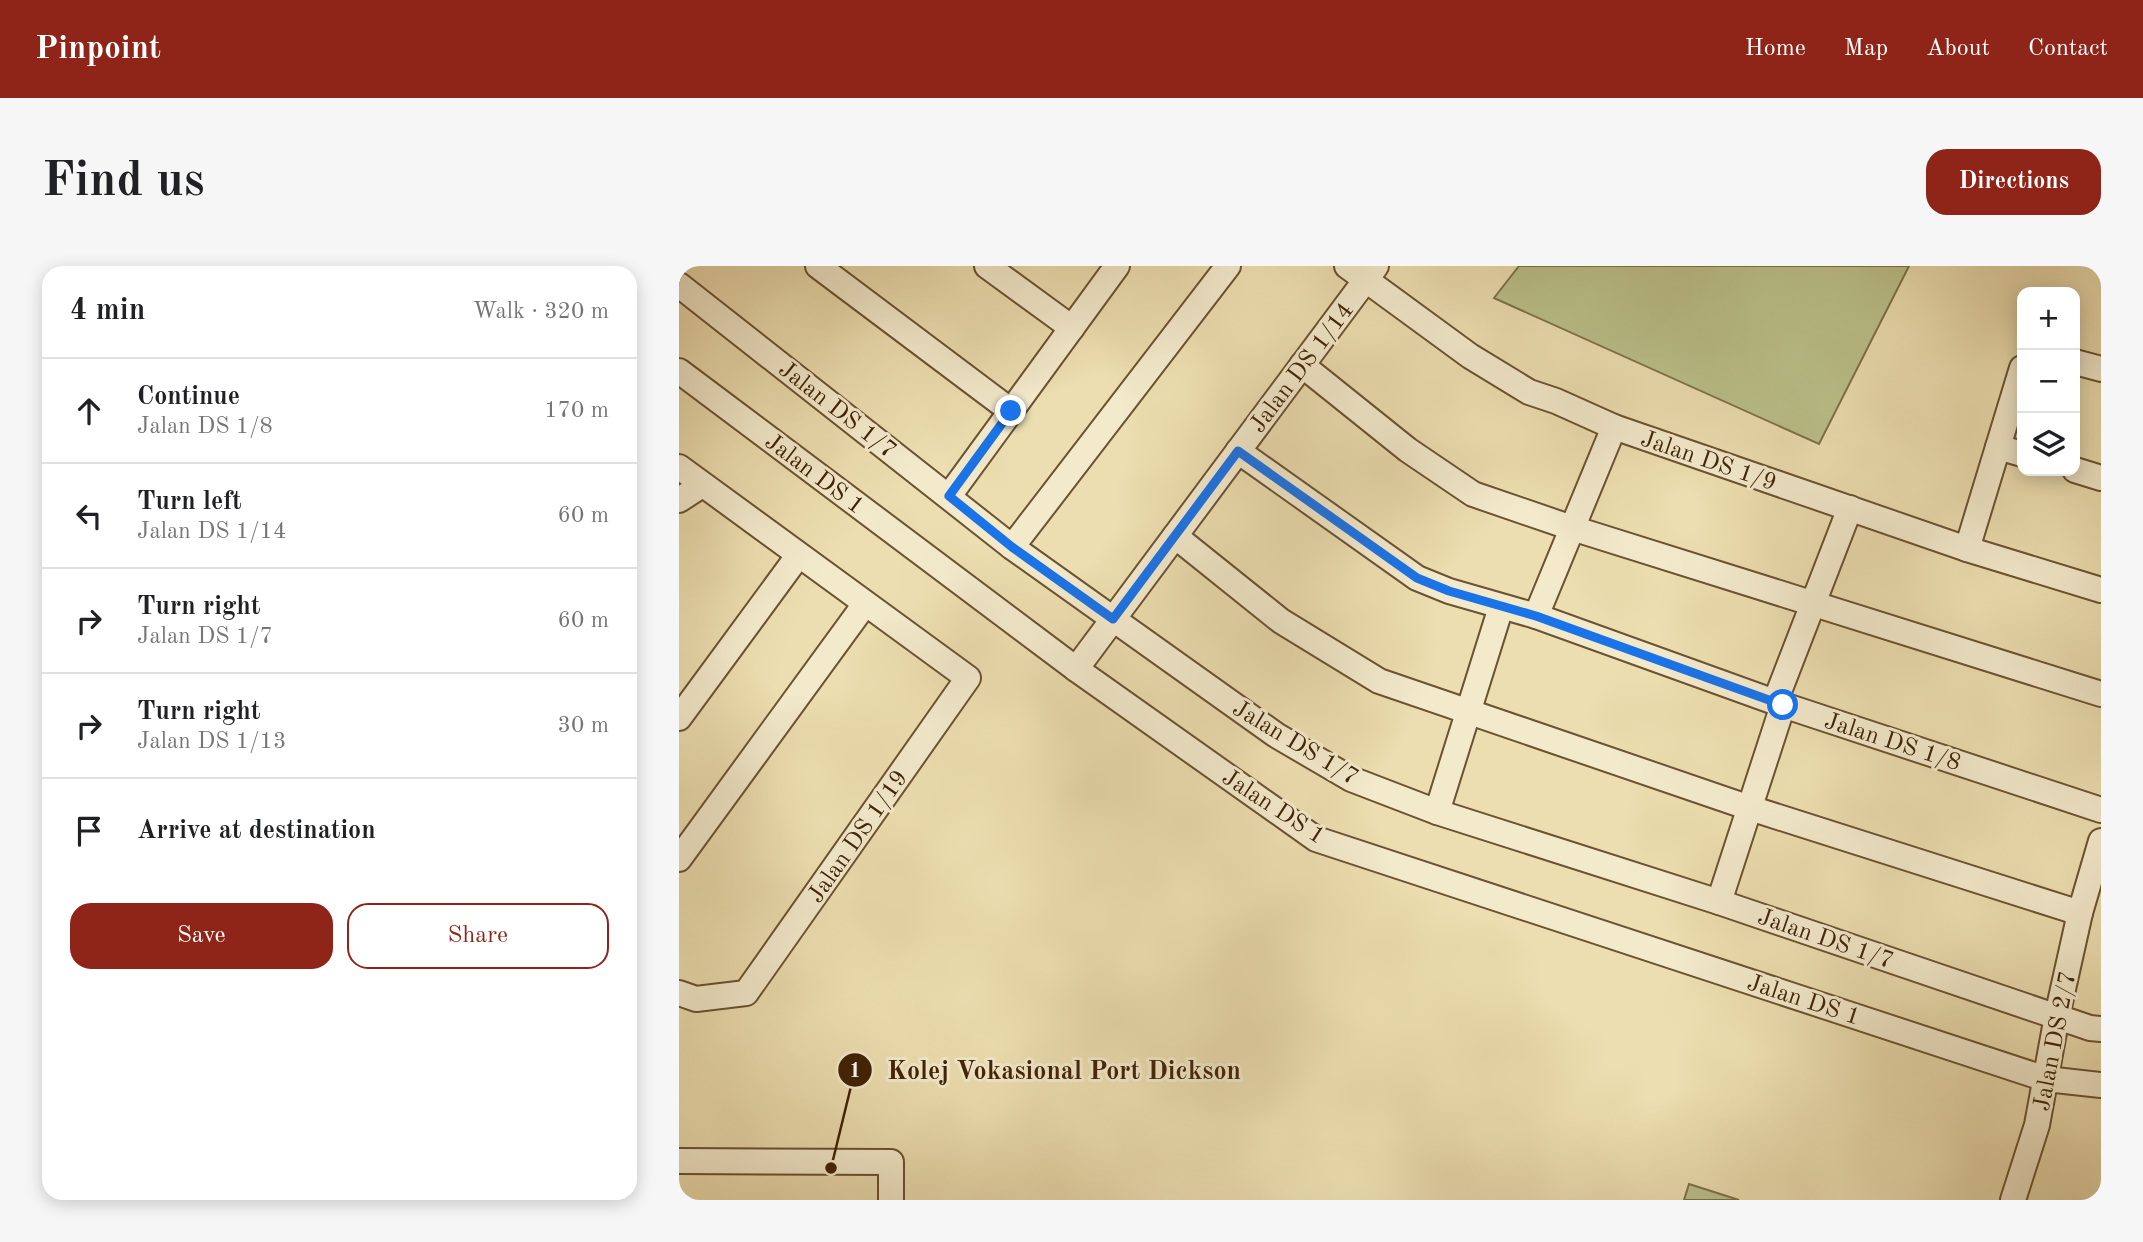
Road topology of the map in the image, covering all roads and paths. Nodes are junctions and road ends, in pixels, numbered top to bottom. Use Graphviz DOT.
graph roads {
  1 [pos="818,266"];
  2 [pos="987,266"];
  3 [pos="1117,266"];
  4 [pos="1228,266"];
  5 [pos="1363,271"];
  6 [pos="679,285"];
  7 [pos="1072,328"];
  8 [pos="2080,363"];
  9 [pos="1302,365"];
  10 [pos="2101,369"];
  11 [pos="679,371"];
  12 [pos="2017,384"];
  13 [pos="1011,411"];
  14 [pos="1614,427"];
  15 [pos="1998,447"];
  16 [pos="1238,451"];
  17 [pos="2017,453"];
  18 [pos="679,467"];
  19 [pos="2080,472"];
  20 [pos="2101,478"];
  21 [pos="702,485"];
  22 [pos="949,496"];
  23 [pos="679,500"];
  24 [pos="1850,508"];
  25 [pos="1572,528"];
  26 [pos="1175,536"];
  27 [pos="1012,547"];
  28 [pos="1967,549"];
  29 [pos="798,556"];
  30 [pos="2101,590"];
  31 [pos="1813,603"];
  32 [pos="865,604"];
  33 [pos="1501,607"];
  34 [pos="1536,616"];
  35 [pos="1113,619"];
  36 [pos="1076,669"];
  37 [pos="2101,694"];
  38 [pos="1779,703"];
  39 [pos="1468,712"];
  40 [pos="679,718"];
  41 [pos="1750,808"];
  42 [pos="2101,810"];
  43 [pos="1437,812"];
  44 [pos="2101,841"];
  45 [pos="679,859"];
  46 [pos="1719,902"];
  47 [pos="2080,913"];
  48 [pos="679,993"];
  49 [pos="2057,1016"];
  50 [pos="2101,1029"];
  51 [pos="2046,1079"];
  52 [pos="2101,1084"];
  53 [pos="679,1161"];
  54 [pos="891,1200"];
  55 [pos="2013,1200"];
  1 -- 13 [label="street"];
  2 -- 7 [label="street"];
  3 -- 7 [label="street"];
  4 -- 27 [label="street"];
  5 -- 9 [label="street, Jalan DS 1/14"];
  5 -- 14 [label="street, Jalan DS 1/9"];
  6 -- 22 [label="street, Jalan DS 1/7"];
  7 -- 13 [label="street"];
  8 -- 10 [label="street"];
  9 -- 16 [label="street, Jalan DS 1/14"];
  9 -- 25 [label="street"];
  11 -- 36 [label="street, Jalan DS 1"];
  12 -- 15 [label="street"];
  13 -- 22 [label="street"];
  14 -- 24 [label="street, Jalan DS 1/9"];
  14 -- 25 [label="street"];
  15 -- 17 [label="street"];
  15 -- 28 [label="street"];
  16 -- 26 [label="street, Jalan DS 1/14"];
  16 -- 33 [label="street, Jalan DS 1/8"];
  18 -- 21 [label="street"];
  19 -- 20 [label="street"];
  21 -- 23 [label="street"];
  21 -- 29 [label="street"];
  22 -- 27 [label="street, Jalan DS 1/7"];
  24 -- 28 [label="street, Jalan DS 1/9"];
  24 -- 31 [label="street"];
  25 -- 31 [label="street"];
  25 -- 34 [label="street"];
  26 -- 35 [label="street, Jalan DS 1/14"];
  26 -- 39 [label="street"];
  27 -- 35 [label="street, Jalan DS 1/7"];
  28 -- 30 [label="street, Jalan DS 1/9"];
  29 -- 32 [label="street"];
  29 -- 40 [label="street"];
  31 -- 37 [label="street"];
  31 -- 38 [label="street"];
  32 -- 45 [label="street"];
  32 -- 48 [label="street, Jalan DS 1/19"];
  33 -- 34 [label="street, Jalan DS 1/8"];
  33 -- 39 [label="street"];
  34 -- 38 [label="street, Jalan DS 1/8"];
  35 -- 36 [label="street, Jalan DS 1/14"];
  35 -- 43 [label="street, Jalan DS 1/7"];
  36 -- 51 [label="street, Jalan DS 1"];
  38 -- 41 [label="street"];
  38 -- 42 [label="street, Jalan DS 1/8"];
  39 -- 41 [label="street"];
  39 -- 43 [label="street"];
  41 -- 46 [label="street"];
  41 -- 47 [label="street"];
  43 -- 46 [label="street, Jalan DS 1/7"];
  44 -- 47 [label="street, Jalan DS 2/7"];
  46 -- 49 [label="street, Jalan DS 1/7"];
  47 -- 49 [label="street, Jalan DS 2/7"];
  49 -- 50 [label="street, Jalan DS 1/7"];
  49 -- 51 [label="street, Jalan DS 2/7"];
  51 -- 52 [label="street, Jalan DS 1"];
  51 -- 55 [label="street, Jalan DS 2/7"];
  53 -- 54 [label="street"];
}
